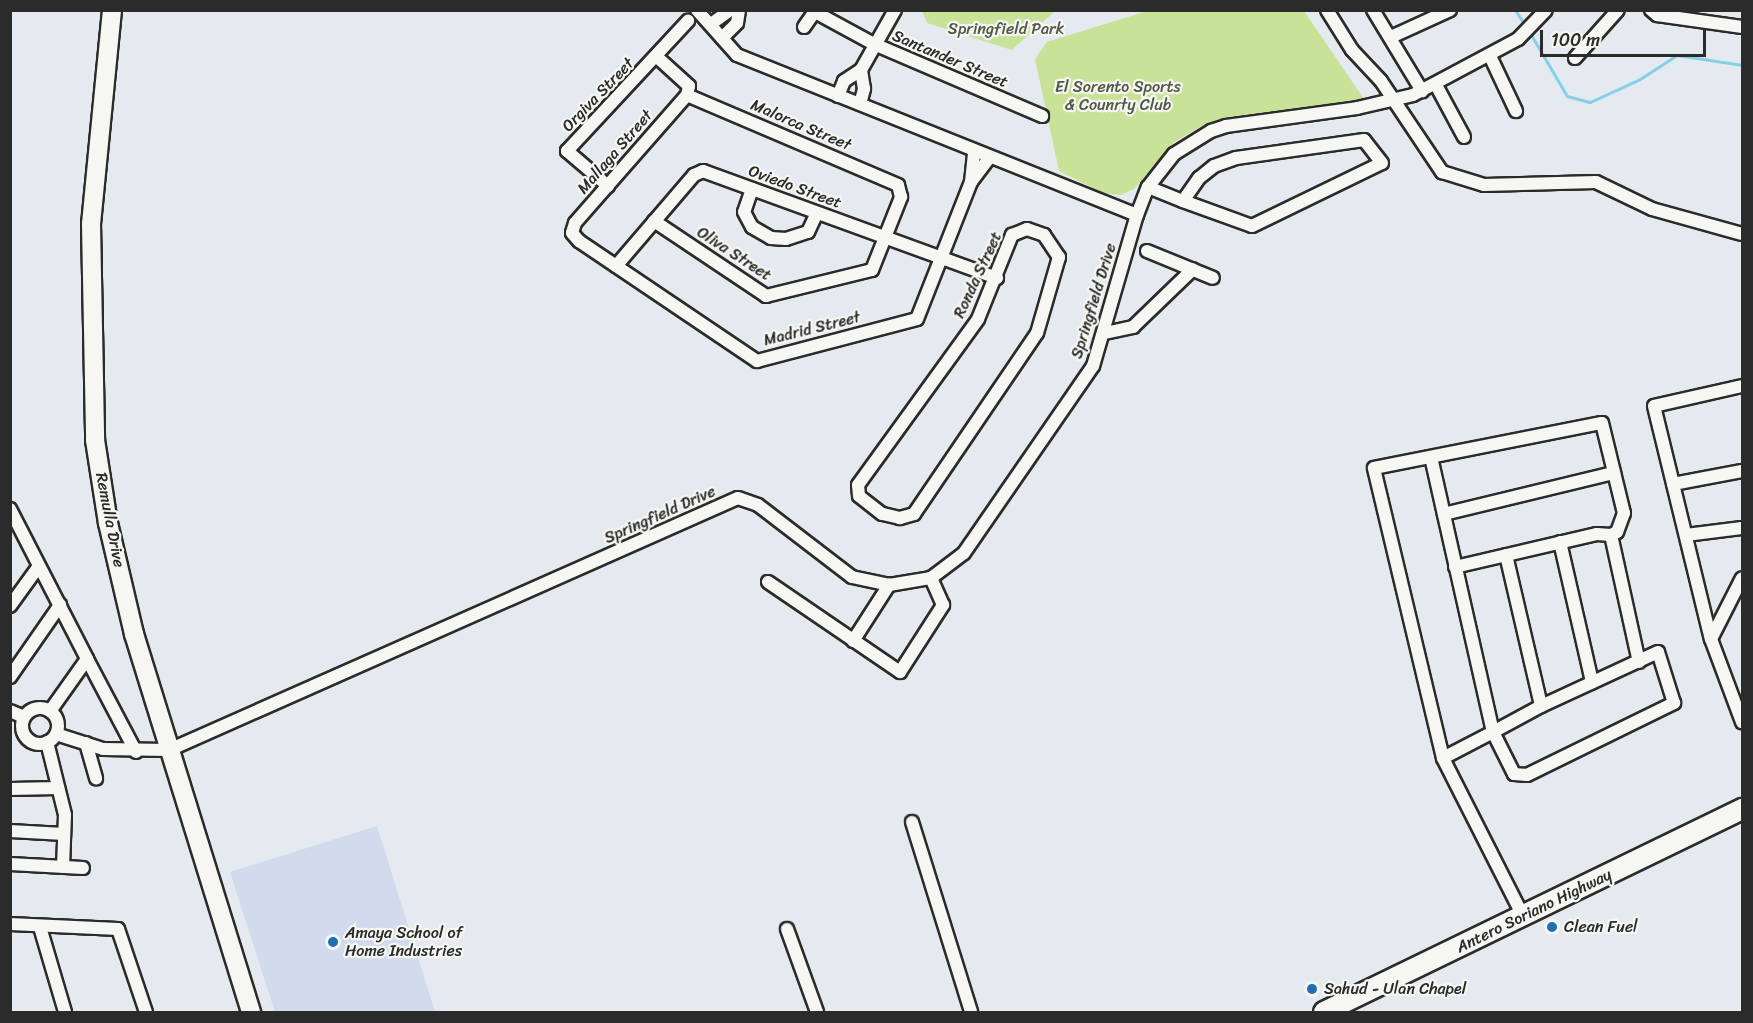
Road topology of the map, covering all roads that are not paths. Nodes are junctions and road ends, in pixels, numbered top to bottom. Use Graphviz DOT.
graph roads {
  1 [pos="112,10"];
  2 [pos="697,10"];
  3 [pos="730,10"];
  4 [pos="739,10"];
  5 [pos="895,10"];
  6 [pos="1327,10"];
  7 [pos="1373,10"];
  8 [pos="1450,10"];
  9 [pos="1546,10"];
  10 [pos="1618,10"];
  11 [pos="1652,10"];
  12 [pos="815,11"];
  13 [pos="1700,16"];
  14 [pos="688,21"];
  15 [pos="711,24"];
  16 [pos="804,27"];
  17 [pos="1743,27"];
  18 [pos="1391,37"];
  19 [pos="722,38"];
  20 [pos="874,44"];
  21 [pos="1490,56"];
  22 [pos="657,57"];
  23 [pos="1575,58"];
  24 [pos="861,70"];
  25 [pos="1436,86"];
  26 [pos="1422,91"];
  27 [pos="687,95"];
  28 [pos="838,96"];
  29 [pos="1394,100"];
  30 [pos="860,104"];
  31 [pos="1516,111"];
  32 [pos="1042,116"];
  33 [pos="1464,137"];
  34 [pos="974,152"];
  35 [pos="989,158"];
  36 [pos="971,182"];
  37 [pos="608,186"];
  38 [pos="1148,187"];
  39 [pos="752,189"];
  40 [pos="1184,201"];
  41 [pos="817,213"];
  42 [pos="1137,215"];
  43 [pos="654,221"];
  44 [pos="572,232"];
  45 [pos="1743,234"];
  46 [pos="885,238"];
  47 [pos="1147,251"];
  48 [pos="942,259"];
  49 [pos="616,266"];
  50 [pos="1193,269"];
  51 [pos="1213,278"];
  52 [pos="998,279"];
  53 [pos="1105,333"];
  54 [pos="1743,386"];
  55 [pos="1431,457"];
  56 [pos="1743,471"];
  57 [pos="1614,473"];
  58 [pos="1673,483"];
  59 [pos="10,509"];
  60 [pos="1443,514"];
  61 [pos="1743,528"];
  62 [pos="1611,535"];
  63 [pos="1686,535"];
  64 [pos="1560,542"];
  65 [pos="1506,555"];
  66 [pos="39,566"];
  67 [pos="1455,567"];
  68 [pos="931,578"];
  69 [pos="1743,578"];
  70 [pos="768,582"];
  71 [pos="889,585"];
  72 [pos="60,605"];
  73 [pos="10,606"];
  74 [pos="1711,639"];
  75 [pos="853,641"];
  76 [pos="87,659"];
  77 [pos="1639,662"];
  78 [pos="10,677"];
  79 [pos="1592,682"];
  80 [pos="1541,706"];
  81 [pos="10,711"];
  82 [pos="50,711"];
  83 [pos="24,717"];
  84 [pos="1743,722"];
  85 [pos="1493,732"];
  86 [pos="52,738"];
  87 [pos="86,743"];
  88 [pos="168,750"];
  89 [pos="136,752"];
  90 [pos="1443,758"];
  91 [pos="96,779"];
  92 [pos="58,788"];
  93 [pos="10,789"];
  94 [pos="1743,809"];
  95 [pos="912,822"];
  96 [pos="10,831"];
  97 [pos="64,834"];
  98 [pos="10,864"];
  99 [pos="63,867"];
  100 [pos="83,868"];
  101 [pos="1523,916"];
  102 [pos="10,924"];
  103 [pos="40,927"];
  104 [pos="788,929"];
  105 [pos="65,1012"];
  106 [pos="146,1012"];
  107 [pos="251,1012"];
  108 [pos="817,1012"];
  109 [pos="971,1012"];
  110 [pos="1324,1012"];
  1 -- 88 [label="main road, Remulla Drive"];
  2 -- 15 [label="street"];
  3 -- 15 [label="street"];
  4 -- 19 [label="street"];
  5 -- 20 [label="street"];
  6 -- 29 [label="street"];
  7 -- 18 [label="street"];
  8 -- 18 [label="street"];
  9 -- 21 [label="street, Springfield Drive"];
  10 -- 23 [label="street"];
  11 -- 13 [label="street"];
  12 -- 16 [label="street"];
  12 -- 20 [label="street, Santander Street"];
  13 -- 17 [label="street"];
  14 -- 22 [label="street, Orgiva Street"];
  15 -- 19 [label="street"];
  18 -- 26 [label="street"];
  19 -- 28 [label="street"];
  20 -- 24 [label="street"];
  20 -- 32 [label="street, Santander Street"];
  21 -- 25 [label="street, Springfield Drive"];
  21 -- 31 [label="street"];
  22 -- 27 [label="street"];
  22 -- 37 [label="street, Orgiva Street"];
  24 -- 28 [label="street"];
  24 -- 30 [label="street"];
  25 -- 26 [label="street, Springfield Drive"];
  25 -- 33 [label="street"];
  26 -- 29 [label="street, Springfield Drive"];
  27 -- 37 [label="street, Mallaga Street"];
  27 -- 46 [label="street, Malorca Street"];
  28 -- 30 [label="street"];
  29 -- 38 [label="street, Springfield Drive"];
  29 -- 45 [label="street"];
  30 -- 34 [label="street"];
  34 -- 35 [label="street"];
  34 -- 36 [label="street, Madrid Street"];
  35 -- 36 [label="street, Madrid Street"];
  35 -- 42 [label="street"];
  36 -- 48 [label="street, Madrid Street"];
  37 -- 44 [label="street, Mallaga Street"];
  38 -- 40 [label="street"];
  38 -- 42 [label="street, Springfield Drive"];
  39 -- 41 [label="street, Oviedo Street"];
  39 -- 41 [label="street"];
  39 -- 43 [label="street, Oviedo Street"];
  40 -- 40 [label="street"];
  41 -- 46 [label="street, Oviedo Street"];
  42 -- 53 [label="street, Springfield Drive"];
  43 -- 46 [label="street, Oliva Street"];
  43 -- 49 [label="street, Oviedo Street"];
  44 -- 49 [label="street, Madrid Street"];
  46 -- 48 [label="street, Oviedo Street"];
  47 -- 50 [label="street"];
  48 -- 49 [label="street, Madrid Street"];
  48 -- 52 [label="street, Oviedo Street"];
  50 -- 51 [label="street"];
  50 -- 53 [label="street"];
  52 -- 52 [label="street, Ronda Street"];
  53 -- 68 [label="street, Springfield Drive"];
  54 -- 58 [label="street"];
  55 -- 57 [label="street"];
  55 -- 60 [label="street"];
  55 -- 90 [label="street"];
  56 -- 58 [label="street"];
  57 -- 60 [label="street"];
  57 -- 62 [label="street"];
  58 -- 63 [label="street"];
  59 -- 66 [label="street"];
  60 -- 67 [label="street"];
  61 -- 63 [label="street"];
  62 -- 64 [label="street"];
  62 -- 77 [label="street"];
  63 -- 74 [label="street"];
  64 -- 65 [label="street"];
  64 -- 79 [label="street"];
  65 -- 67 [label="street"];
  65 -- 80 [label="street"];
  66 -- 72 [label="street"];
  66 -- 73 [label="street"];
  67 -- 85 [label="street"];
  68 -- 71 [label="street, Springfield Drive"];
  68 -- 75 [label="street"];
  69 -- 74 [label="street"];
  70 -- 75 [label="street"];
  71 -- 75 [label="street"];
  71 -- 88 [label="street, Springfield Drive"];
  72 -- 76 [label="street"];
  72 -- 78 [label="street"];
  74 -- 84 [label="street"];
  76 -- 82 [label="street"];
  76 -- 89 [label="street"];
  77 -- 79 [label="street"];
  77 -- 85 [label="street"];
  79 -- 80 [label="street"];
  80 -- 85 [label="street"];
  81 -- 83 [label="street"];
  82 -- 83 [label="street"];
  82 -- 86 [label="street"];
  83 -- 86 [label="street"];
  85 -- 90 [label="street"];
  86 -- 87 [label="street"];
  86 -- 92 [label="street"];
  87 -- 89 [label="street"];
  87 -- 91 [label="street"];
  88 -- 89 [label="street"];
  88 -- 107 [label="main road, Remulla Drive"];
  90 -- 101 [label="street"];
  92 -- 93 [label="street"];
  92 -- 97 [label="street"];
  94 -- 101 [label="main road, Antero Soriano Highway"];
  95 -- 109 [label="street"];
  96 -- 97 [label="street"];
  97 -- 99 [label="street"];
  98 -- 99 [label="street"];
  99 -- 100 [label="street"];
  101 -- 110 [label="main road, Antero Soriano Highway"];
  102 -- 103 [label="street"];
  103 -- 105 [label="street"];
  103 -- 106 [label="street"];
  104 -- 108 [label="street"];
}
